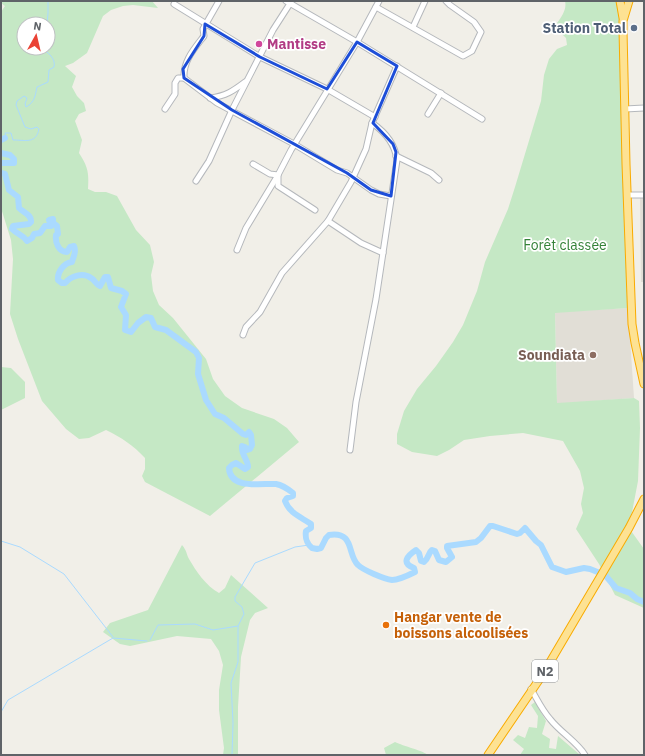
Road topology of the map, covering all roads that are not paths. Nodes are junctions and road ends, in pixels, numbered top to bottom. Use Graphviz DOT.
graph roads {
  1 [pos="219,1"];
  2 [pos="379,1"];
  3 [pos="425,1"];
  4 [pos="446,1"];
  5 [pos="620,1"];
  6 [pos="629,1"];
  7 [pos="289,2"];
  8 [pos="174,4"];
  9 [pos="376,7"];
  10 [pos="624,21"];
  11 [pos="205,24"];
  12 [pos="412,27"];
  13 [pos="357,42"];
  14 [pos="260,57"];
  15 [pos="397,66"];
  16 [pos="184,78"];
  17 [pos="248,80"];
  18 [pos="327,89"];
  19 [pos="441,93"];
  20 [pos="210,98"];
  21 [pos="644,108"];
  22 [pos="165,109"];
  23 [pos="625,109"];
  24 [pos="232,110"];
  25 [pos="428,114"];
  26 [pos="482,118"];
  27 [pos="374,120"];
  28 [pos="294,144"];
  29 [pos="396,156"];
  30 [pos="253,164"];
  31 [pos="278,175"];
  32 [pos="354,177"];
  33 [pos="438,180"];
  34 [pos="196,181"];
  35 [pos="628,195"];
  36 [pos="644,195"];
  37 [pos="391,196"];
  38 [pos="315,210"];
  39 [pos="328,221"];
  40 [pos="237,250"];
  41 [pos="383,253"];
  42 [pos="243,335"];
  43 [pos="644,384"];
  44 [pos="350,450"];
  45 [pos="643,502"];
  46 [pos="532,690"];
  47 [pos="488,755"];
  48 [pos="585,755"];
  1 -- 11 [label="street"];
  2 -- 9 [label="street"];
  3 -- 12 [label="street"];
  4 -- 12 [label="street"];
  5 -- 10 [label="highway"];
  6 -- 10 [label="highway"];
  7 -- 13 [label="street"];
  7 -- 14 [label="street"];
  8 -- 11 [label="street"];
  9 -- 12 [label="street"];
  9 -- 13 [label="street"];
  10 -- 23 [label="highway"];
  11 -- 14 [label="street"];
  11 -- 16 [label="street"];
  13 -- 15 [label="street"];
  13 -- 18 [label="street"];
  14 -- 17 [label="street"];
  14 -- 18 [label="street"];
  15 -- 19 [label="street"];
  15 -- 27 [label="street"];
  16 -- 20 [label="street"];
  16 -- 22 [label="street"];
  17 -- 20 [label="street"];
  17 -- 24 [label="street"];
  18 -- 27 [label="street"];
  18 -- 28 [label="street"];
  19 -- 25 [label="street"];
  19 -- 26 [label="street"];
  20 -- 24 [label="street"];
  21 -- 23 [label="street"];
  23 -- 35 [label="highway"];
  24 -- 28 [label="street"];
  24 -- 34 [label="street"];
  27 -- 29 [label="street"];
  27 -- 32 [label="street"];
  28 -- 31 [label="street"];
  28 -- 32 [label="street"];
  29 -- 33 [label="street"];
  29 -- 37 [label="street"];
  30 -- 31 [label="street"];
  31 -- 38 [label="street"];
  31 -- 40 [label="street"];
  32 -- 37 [label="street"];
  32 -- 39 [label="street"];
  35 -- 36 [label="street"];
  35 -- 43 [label="highway"];
  37 -- 41 [label="street"];
  39 -- 41 [label="street"];
  39 -- 42 [label="street"];
  41 -- 44 [label="street"];
  45 -- 46 [label="highway, N2"];
  46 -- 47 [label="highway, N2"];
  46 -- 48 [label="street"];
}
